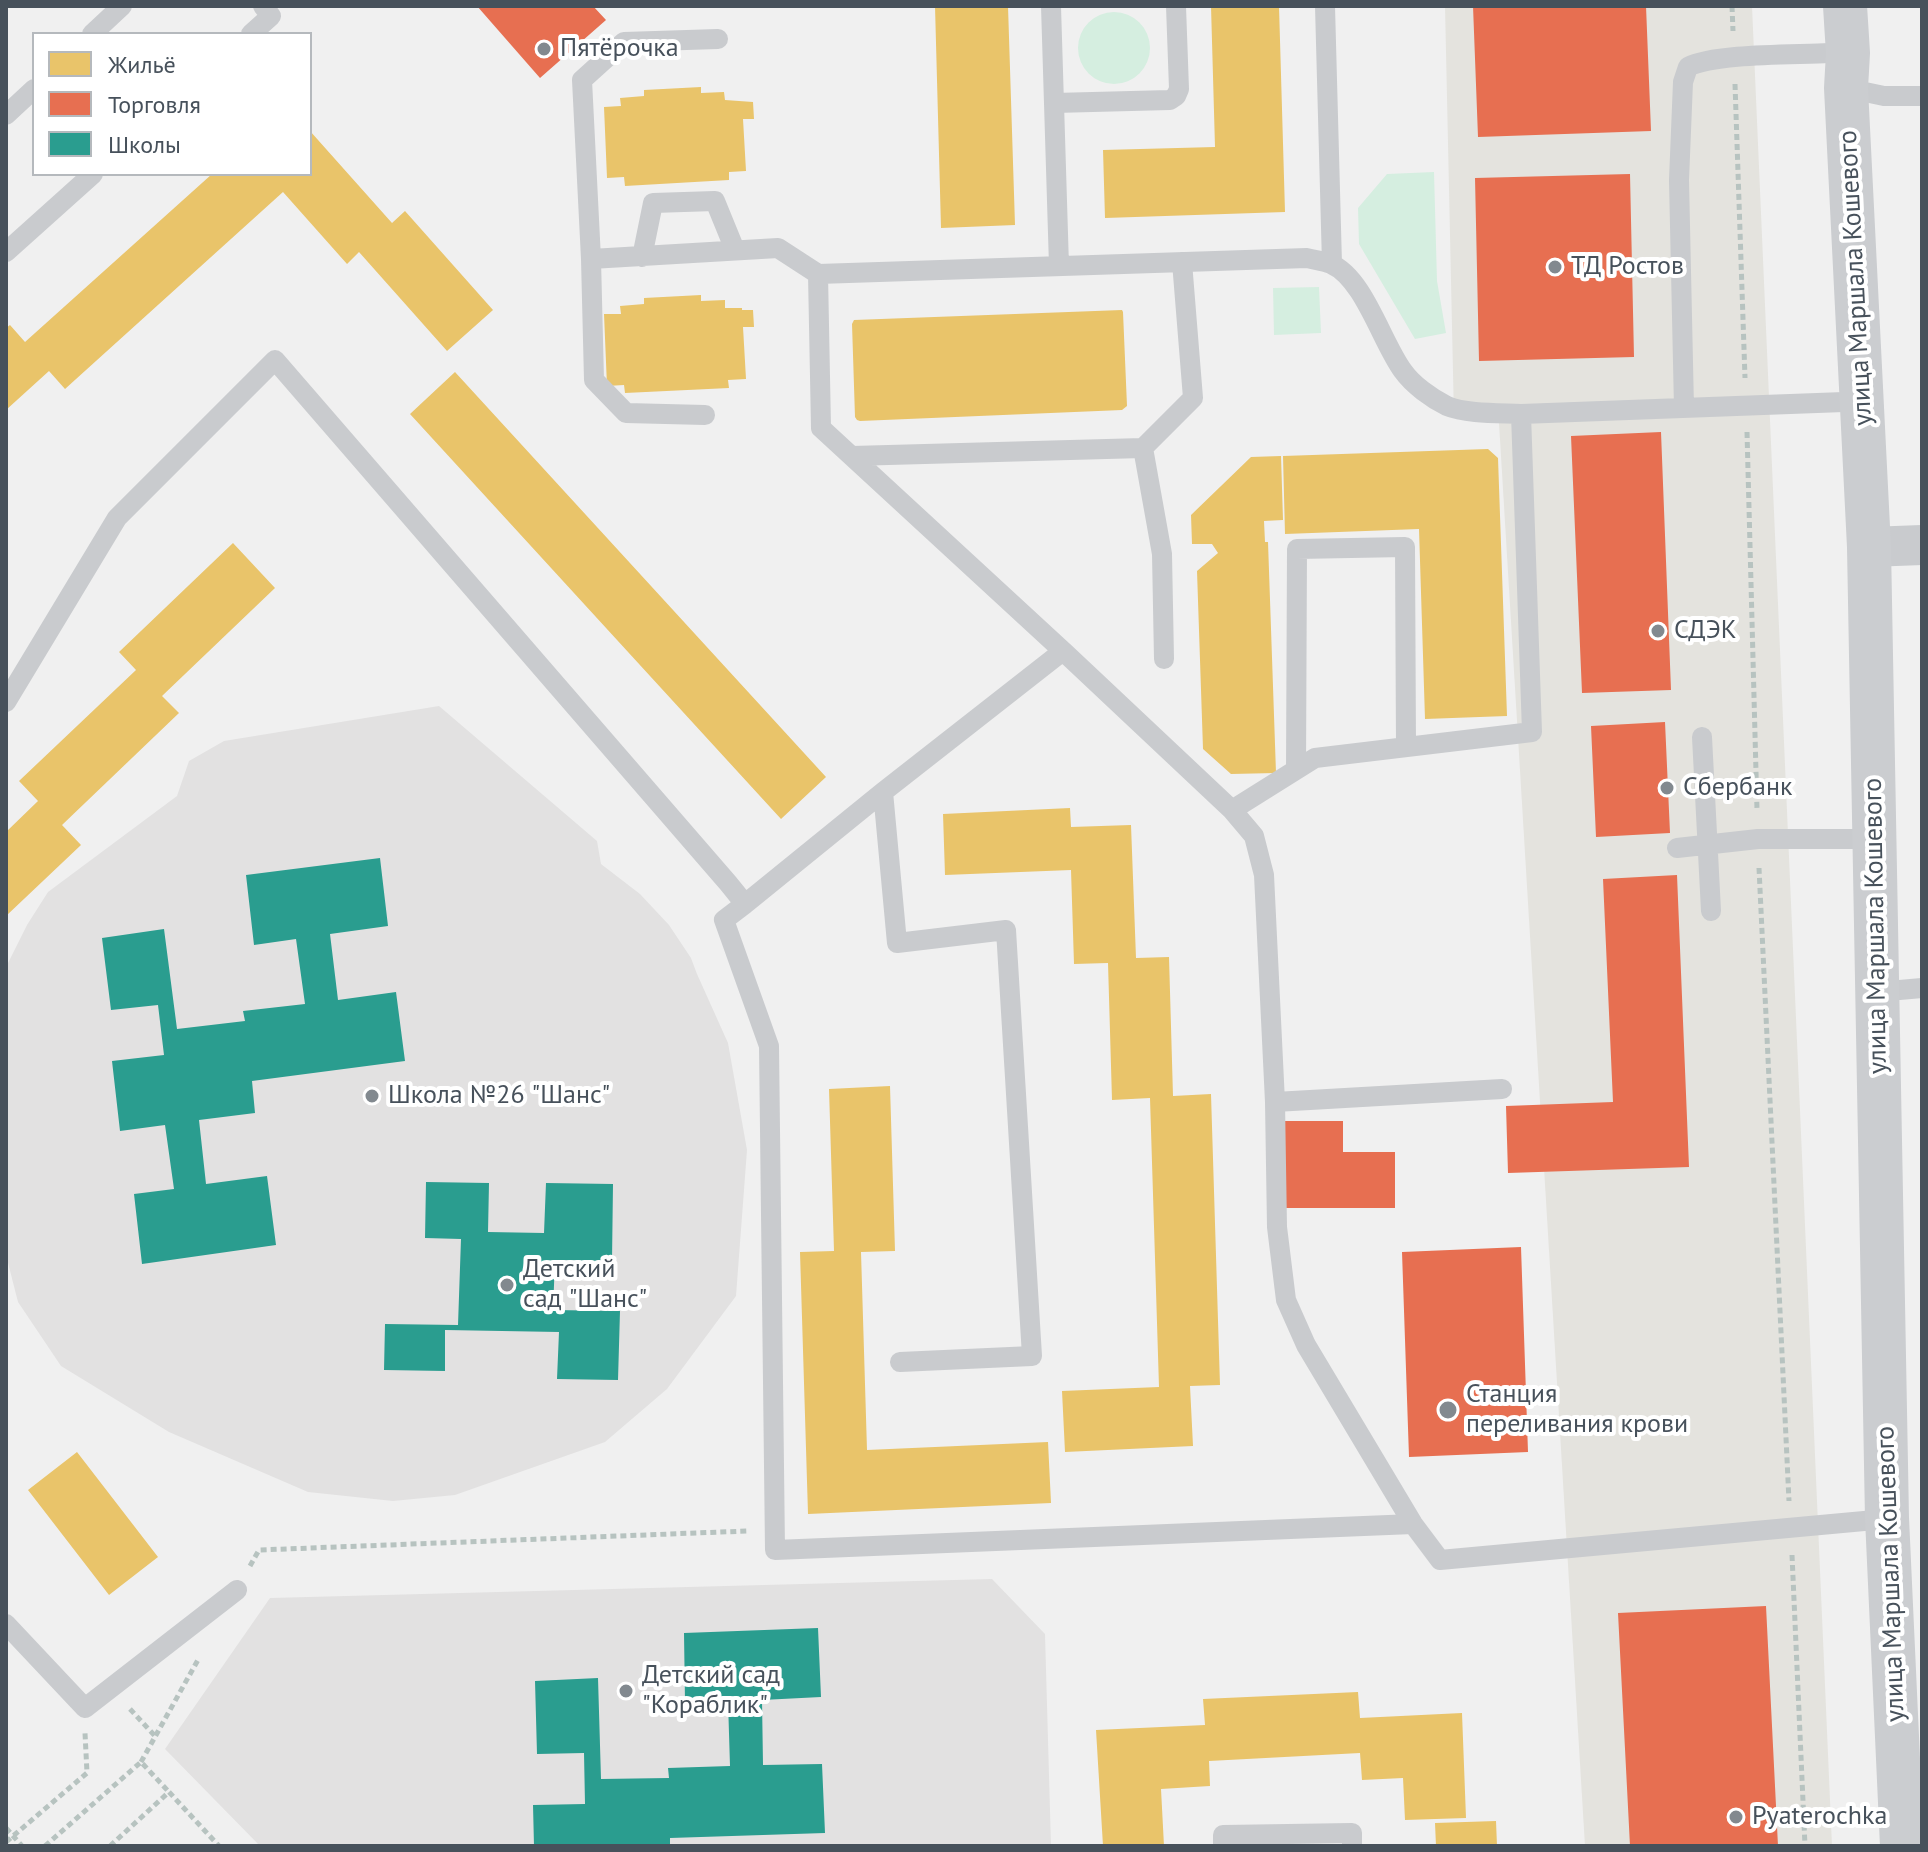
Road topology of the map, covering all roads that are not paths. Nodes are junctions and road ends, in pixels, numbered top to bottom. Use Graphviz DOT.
graph roads {
  1 [pos="122,6"];
  2 [pos="263,6"];
  3 [pos="1051,6"];
  4 [pos="1176,6"];
  5 [pos="1325,6"];
  6 [pos="1828,6"];
  7 [pos="1845,6"];
  8 [pos="94,32"];
  9 [pos="253,32"];
  10 [pos="718,39"];
  11 [pos="1838,71"];
  12 [pos="32,91"];
  13 [pos="1922,96"];
  14 [pos="1054,103"];
  15 [pos="6,115"];
  16 [pos="91,176"];
  17 [pos="735,250"];
  18 [pos="6,252"];
  19 [pos="642,257"];
  20 [pos="591,259"];
  21 [pos="1182,262"];
  22 [pos="1332,264"];
  23 [pos="1059,266"];
  24 [pos="818,274"];
  25 [pos="1844,402"];
  26 [pos="1684,408"];
  27 [pos="1521,414"];
  28 [pos="705,415"];
  29 [pos="1143,448"];
  30 [pos="852,456"];
  31 [pos="1922,545"];
  32 [pos="1869,547"];
  33 [pos="1063,651"];
  34 [pos="1164,659"];
  35 [pos="6,702"];
  36 [pos="1702,737"];
  37 [pos="1406,747"];
  38 [pos="1296,770"];
  39 [pos="883,792"];
  40 [pos="1232,810"];
  41 [pos="1868,839"];
  42 [pos="1707,845"];
  43 [pos="1677,848"];
  44 [pos="745,904"];
  45 [pos="1711,911"];
  46 [pos="1922,988"];
  47 [pos="1877,992"];
  48 [pos="1502,1089"];
  49 [pos="1275,1102"];
  50 [pos="900,1362"];
  51 [pos="1875,1520"];
  52 [pos="1413,1524"];
  53 [pos="237,1590"];
  54 [pos="6,1624"];
  55 [pos="1223,1846"];
  56 [pos="1352,1846"];
  57 [pos="1889,1846"];
  58 [pos="1902,1846"];
  1 -- 8 [label="lane"];
  2 -- 9 [label="lane"];
  3 -- 14 [label="lane"];
  4 -- 14 [label="lane"];
  5 -- 22 [label="lane"];
  6 -- 11 [label="street"];
  7 -- 11 [label="street, улица Маршала Кошевого"];
  10 -- 20 [label="lane"];
  11 -- 13 [label="lane"];
  11 -- 25 [label="street"];
  11 -- 26 [label="lane"];
  11 -- 32 [label="street, улица Маршала Кошевого"];
  12 -- 15 [label="lane"];
  14 -- 23 [label="lane"];
  16 -- 18 [label="lane"];
  17 -- 19 [label="lane"];
  17 -- 19 [label="lane"];
  17 -- 24 [label="lane"];
  19 -- 20 [label="lane"];
  20 -- 28 [label="lane"];
  21 -- 22 [label="lane"];
  21 -- 23 [label="lane"];
  21 -- 29 [label="lane"];
  22 -- 27 [label="lane"];
  23 -- 24 [label="lane"];
  24 -- 30 [label="lane"];
  25 -- 26 [label="lane"];
  25 -- 41 [label="street"];
  26 -- 27 [label="lane"];
  27 -- 37 [label="lane"];
  29 -- 30 [label="lane"];
  29 -- 34 [label="lane"];
  30 -- 33 [label="lane"];
  31 -- 32 [label="street"];
  32 -- 41 [label="street, улица Маршала Кошевого"];
  33 -- 39 [label="lane"];
  33 -- 40 [label="lane"];
  35 -- 44 [label="lane"];
  36 -- 42 [label="lane"];
  37 -- 38 [label="lane"];
  37 -- 38 [label="lane"];
  38 -- 40 [label="lane"];
  39 -- 44 [label="lane"];
  39 -- 50 [label="lane"];
  40 -- 49 [label="lane"];
  41 -- 42 [label="lane"];
  41 -- 47 [label="street, улица Маршала Кошевого"];
  41 -- 51 [label="street"];
  42 -- 43 [label="lane"];
  42 -- 45 [label="lane"];
  44 -- 52 [label="lane"];
  46 -- 47 [label="lane"];
  47 -- 58 [label="street, улица Маршала Кошевого"];
  48 -- 49 [label="lane"];
  49 -- 52 [label="lane"];
  51 -- 52 [label="lane"];
  51 -- 57 [label="street"];
  53 -- 54 [label="lane"];
  55 -- 56 [label="lane"];
}
